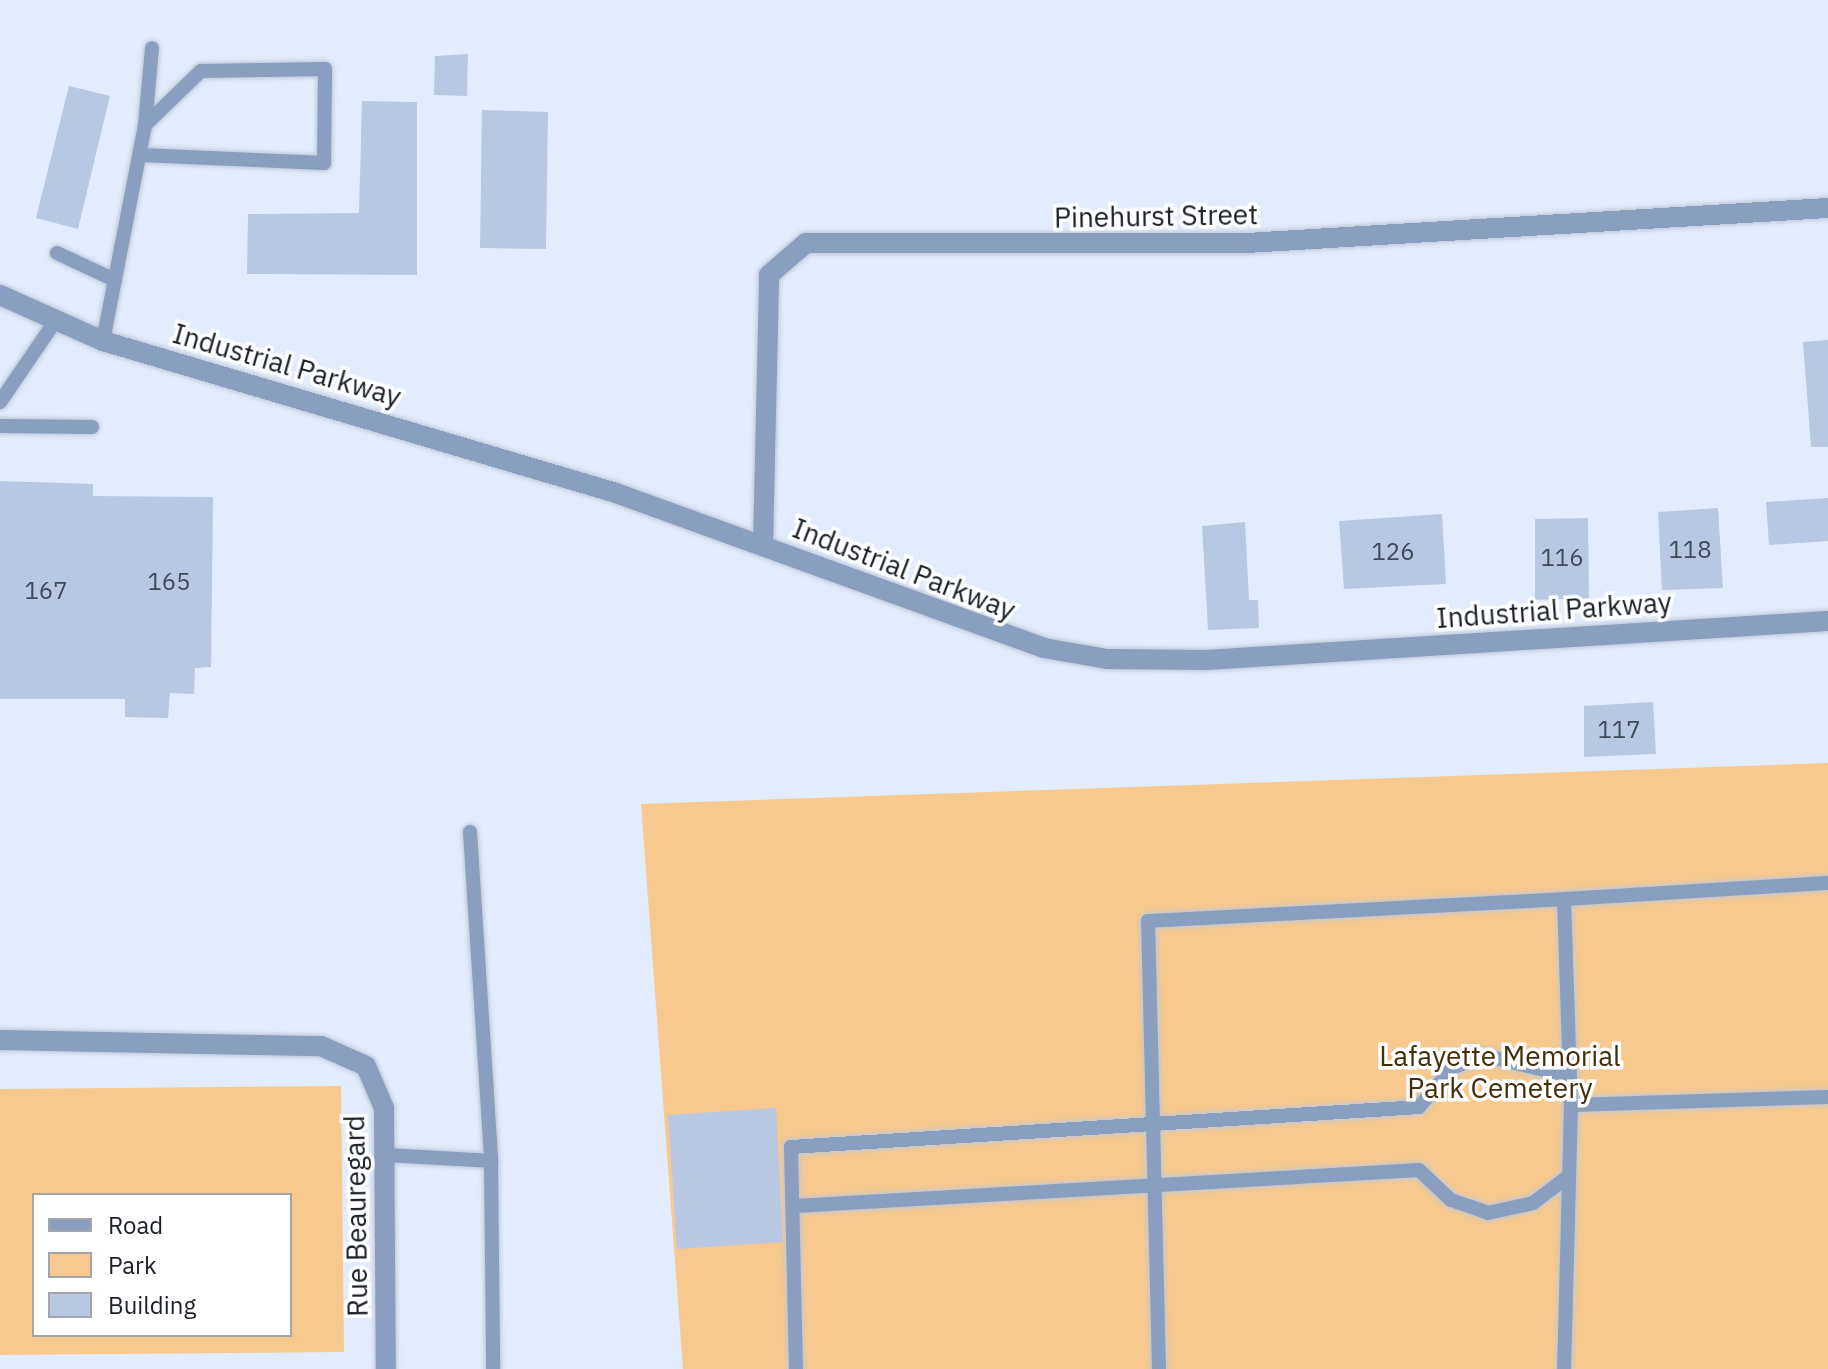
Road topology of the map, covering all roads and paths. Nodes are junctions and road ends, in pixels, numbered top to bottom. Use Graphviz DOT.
graph roads {
  1 [pos="152,48"];
  2 [pos="145,125"];
  3 [pos="141,155"];
  4 [pos="1828,208"];
  5 [pos="57,253"];
  6 [pos="115,280"];
  7 [pos="0,295"];
  8 [pos="54,323"];
  9 [pos="103,341"];
  10 [pos="0,402"];
  11 [pos="0,426"];
  12 [pos="92,427"];
  13 [pos="763,546"];
  14 [pos="1828,621"];
  15 [pos="470,832"];
  16 [pos="1828,883"];
  17 [pos="1564,899"];
  18 [pos="0,1040"];
  19 [pos="1570,1076"];
  20 [pos="1828,1097"];
  21 [pos="1571,1105"];
  22 [pos="1153,1125"];
  23 [pos="384,1155"];
  24 [pos="491,1161"];
  25 [pos="1565,1179"];
  26 [pos="1154,1185"];
  27 [pos="795,1206"];
  28 [pos="386,1369"];
  29 [pos="493,1369"];
  30 [pos="796,1369"];
  31 [pos="1159,1369"];
  32 [pos="1564,1369"];
  1 -- 2 [label="lane"];
  2 -- 3 [label="lane"];
  2 -- 3 [label="lane"];
  3 -- 6 [label="lane"];
  4 -- 13 [label="street, Pinehurst Street"];
  5 -- 6 [label="lane"];
  6 -- 9 [label="lane"];
  7 -- 8 [label="street, Industrial Parkway"];
  8 -- 9 [label="street, Industrial Parkway"];
  8 -- 10 [label="lane"];
  9 -- 13 [label="street, Industrial Parkway"];
  11 -- 12 [label="lane"];
  13 -- 14 [label="street, Industrial Parkway"];
  15 -- 24 [label="lane"];
  16 -- 17 [label="lane"];
  17 -- 19 [label="lane"];
  17 -- 22 [label="lane"];
  18 -- 23 [label="street, Rue Beauregard"];
  19 -- 21 [label="lane"];
  19 -- 22 [label="lane"];
  20 -- 21 [label="lane"];
  21 -- 25 [label="lane"];
  22 -- 26 [label="lane"];
  22 -- 27 [label="lane"];
  23 -- 24 [label="lane"];
  23 -- 28 [label="street, Rue Beauregard"];
  24 -- 29 [label="lane"];
  25 -- 26 [label="lane"];
  25 -- 32 [label="lane"];
  26 -- 27 [label="lane"];
  26 -- 31 [label="lane"];
  27 -- 30 [label="lane"];
}
